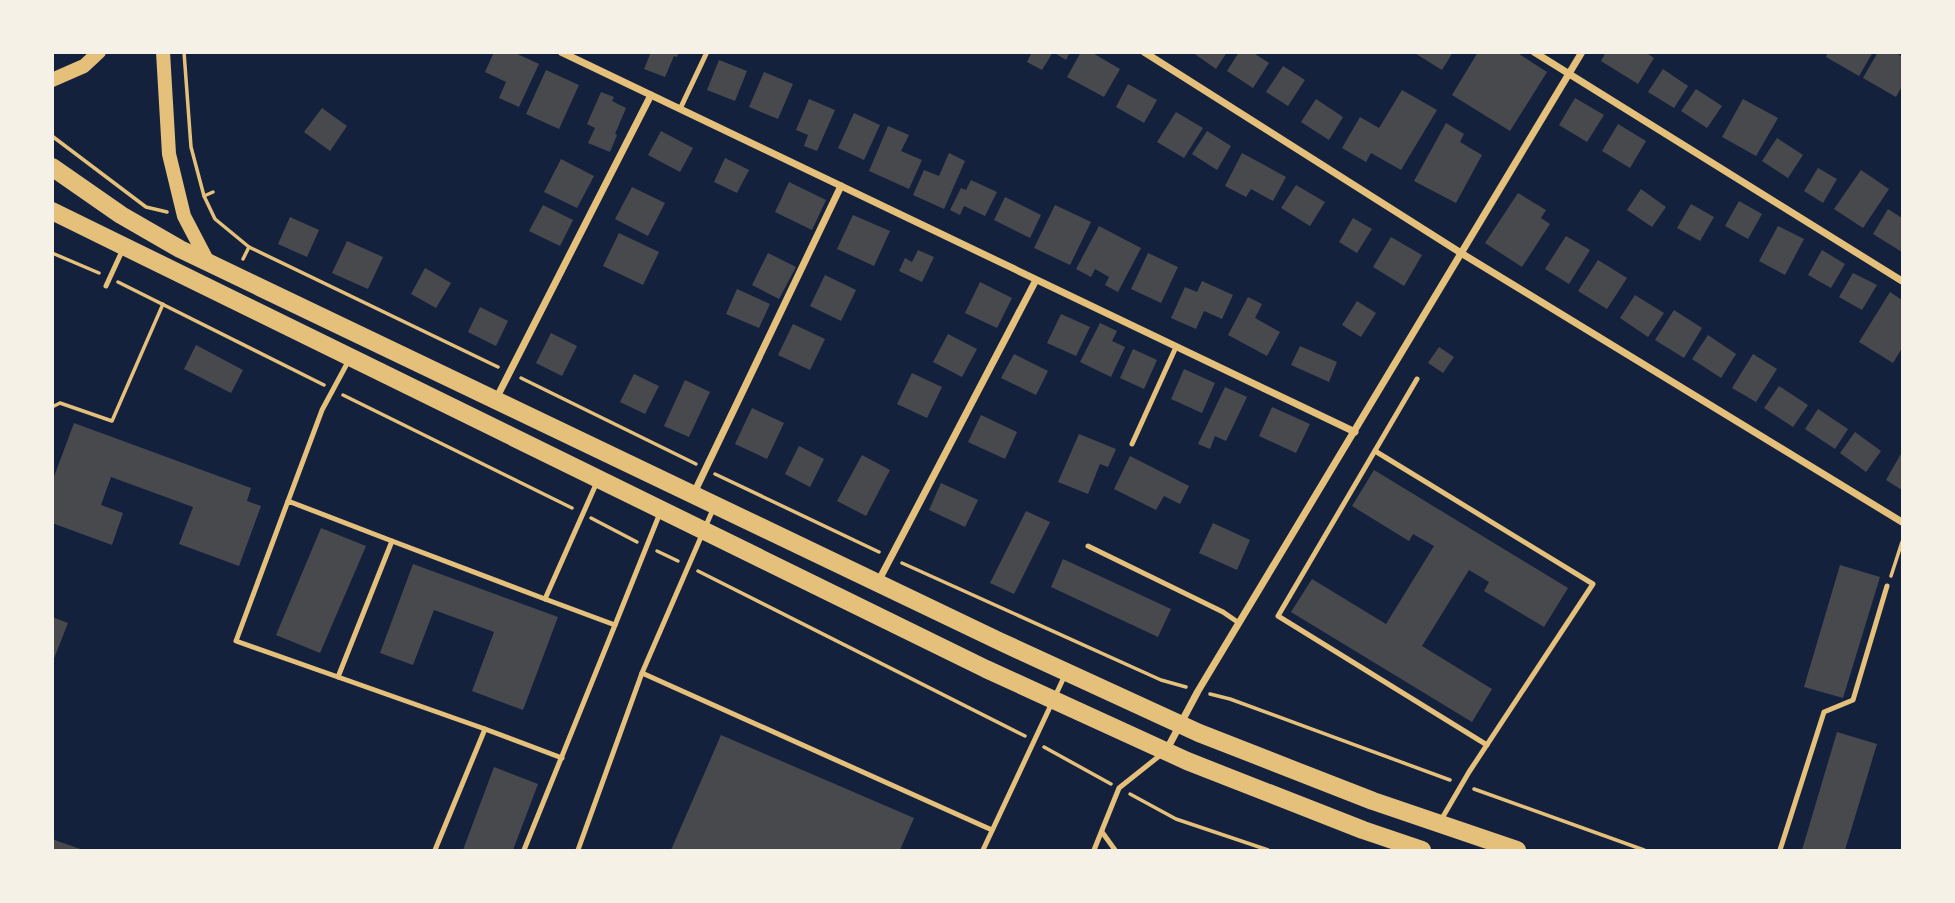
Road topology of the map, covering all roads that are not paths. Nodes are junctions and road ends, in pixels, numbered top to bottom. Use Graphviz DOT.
graph roads {
  1 [pos="99,52"];
  2 [pos="163,52"];
  3 [pos="561,52"];
  4 [pos="707,52"];
  5 [pos="1144,52"];
  6 [pos="1534,52"];
  7 [pos="1582,52"];
  8 [pos="1569,75"];
  9 [pos="52,80"];
  10 [pos="651,95"];
  11 [pos="680,109"];
  12 [pos="52,167"];
  13 [pos="841,187"];
  14 [pos="52,211"];
  15 [pos="52,219"];
  16 [pos="99,234"];
  17 [pos="125,246"];
  18 [pos="1461,253"];
  19 [pos="208,262"];
  20 [pos="1036,280"];
  21 [pos="1902,281"];
  22 [pos="106,286"];
  23 [pos="1176,347"];
  24 [pos="350,357"];
  25 [pos="1417,379"];
  26 [pos="496,399"];
  27 [pos="1355,432"];
  28 [pos="1132,444"];
  29 [pos="1375,451"];
  30 [pos="598,479"];
  31 [pos="694,494"];
  32 [pos="288,501"];
  33 [pos="715,504"];
  34 [pos="661,510"];
  35 [pos="1902,522"];
  36 [pos="704,531"];
  37 [pos="392,541"];
  38 [pos="1088,546"];
  39 [pos="878,583"];
  40 [pos="1887,586"];
  41 [pos="545,599"];
  42 [pos="1240,623"];
  43 [pos="615,625"];
  44 [pos="1066,672"];
  45 [pos="642,673"];
  46 [pos="338,677"];
  47 [pos="1053,700"];
  48 [pos="1179,724"];
  49 [pos="485,729"];
  50 [pos="1487,745"];
  51 [pos="1165,751"];
  52 [pos="562,758"];
  53 [pos="1439,823"];
  54 [pos="992,830"];
  55 [pos="1102,832"];
  56 [pos="435,850"];
  57 [pos="524,850"];
  58 [pos="578,850"];
  59 [pos="983,850"];
  60 [pos="1094,850"];
  61 [pos="1115,850"];
  62 [pos="1422,850"];
  63 [pos="1517,850"];
  64 [pos="1780,850"];
  1 -- 9 [label="main road"];
  2 -- 19 [label="main road"];
  3 -- 10 [label="street"];
  4 -- 11 [label="lane"];
  5 -- 18 [label="street"];
  6 -- 8 [label="street"];
  7 -- 8 [label="street"];
  8 -- 18 [label="street"];
  8 -- 21 [label="street"];
  10 -- 11 [label="street"];
  10 -- 26 [label="street"];
  11 -- 13 [label="street"];
  12 -- 19 [label="main road"];
  13 -- 20 [label="street"];
  13 -- 31 [label="street"];
  14 -- 16 [label="main road"];
  15 -- 16 [label="main road"];
  16 -- 17 [label="main road"];
  17 -- 22 [label="lane"];
  17 -- 24 [label="main road"];
  18 -- 27 [label="street"];
  18 -- 35 [label="street"];
  19 -- 26 [label="main road"];
  20 -- 23 [label="street"];
  20 -- 39 [label="street"];
  23 -- 27 [label="street"];
  23 -- 28 [label="lane"];
  24 -- 30 [label="main road"];
  24 -- 32 [label="lane"];
  25 -- 29 [label="lane"];
  26 -- 31 [label="main road"];
  27 -- 42 [label="street"];
  29 -- 50 [label="lane"];
  29 -- 50 [label="lane"];
  30 -- 34 [label="main road"];
  30 -- 41 [label="lane"];
  31 -- 33 [label="main road"];
  32 -- 37 [label="lane"];
  32 -- 46 [label="lane"];
  33 -- 36 [label="lane"];
  33 -- 39 [label="main road"];
  34 -- 36 [label="main road"];
  34 -- 43 [label="lane"];
  36 -- 45 [label="lane"];
  36 -- 47 [label="main road"];
  37 -- 41 [label="lane"];
  37 -- 46 [label="lane"];
  38 -- 42 [label="lane"];
  39 -- 44 [label="main road"];
  40 -- 64 [label="lane"];
  41 -- 43 [label="lane"];
  42 -- 48 [label="street"];
  43 -- 52 [label="lane"];
  44 -- 47 [label="lane"];
  44 -- 48 [label="main road"];
  45 -- 54 [label="lane"];
  45 -- 58 [label="lane"];
  46 -- 49 [label="lane"];
  47 -- 51 [label="main road"];
  47 -- 54 [label="lane"];
  48 -- 51 [label="street"];
  48 -- 53 [label="main road"];
  49 -- 52 [label="lane"];
  49 -- 56 [label="lane"];
  50 -- 53 [label="lane"];
  51 -- 55 [label="lane"];
  51 -- 62 [label="main road"];
  52 -- 57 [label="lane"];
  53 -- 63 [label="main road"];
  54 -- 59 [label="lane"];
  55 -- 60 [label="lane"];
  55 -- 61 [label="lane"];
}
